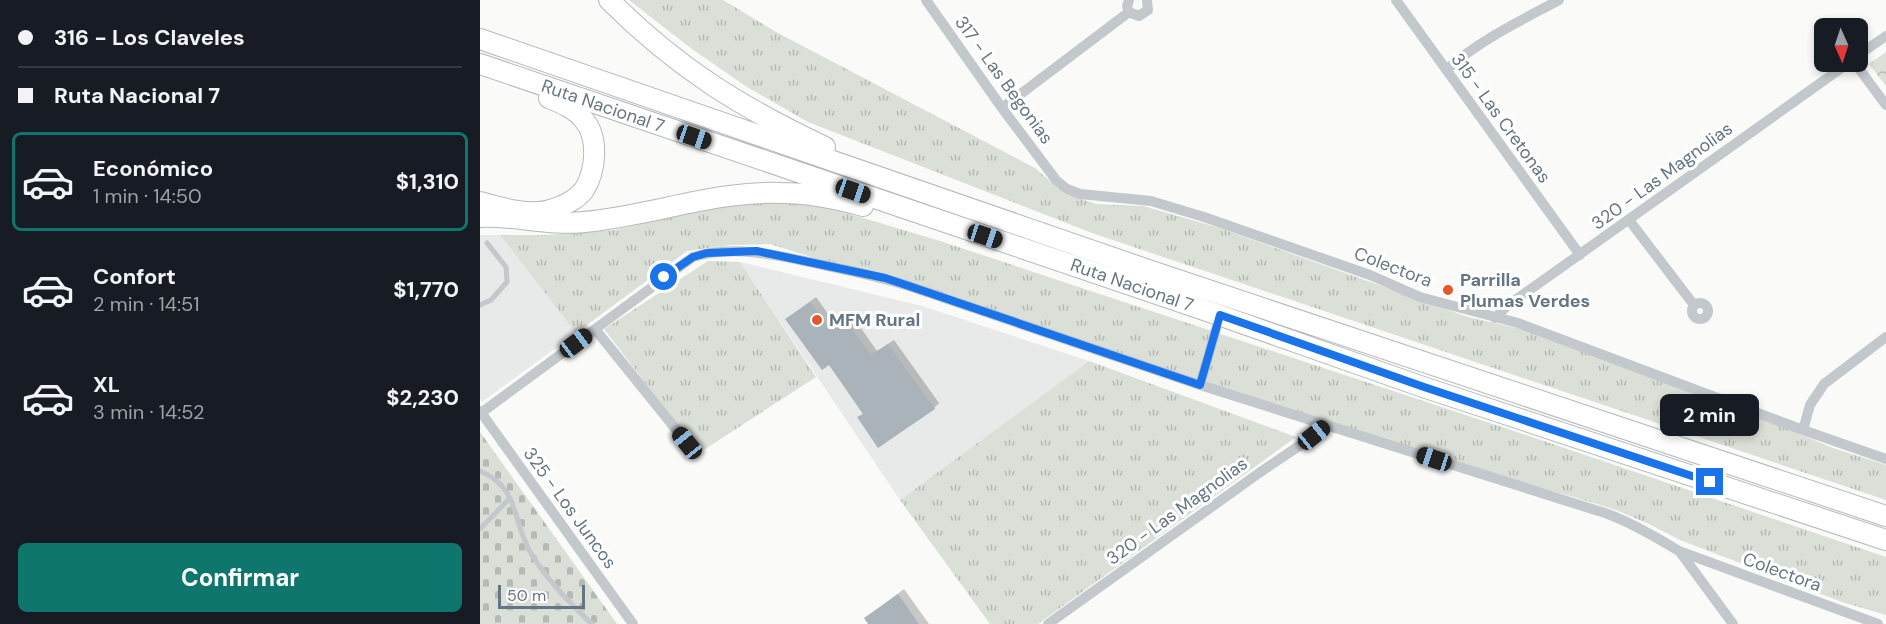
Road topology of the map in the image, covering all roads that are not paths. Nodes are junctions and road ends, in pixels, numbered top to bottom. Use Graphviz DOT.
graph roads {
  1 [pos="609,0"];
  2 [pos="926,0"];
  3 [pos="1129,0"];
  4 [pos="1147,0"];
  5 [pos="1396,0"];
  6 [pos="1559,0"];
  7 [pos="1129,12"];
  8 [pos="1886,36"];
  9 [pos="480,39"];
  10 [pos="1868,48"];
  11 [pos="480,64"];
  12 [pos="1446,70"];
  13 [pos="1838,72"];
  14 [pos="1860,72"];
  15 [pos="513,76"];
  16 [pos="1886,105"];
  17 [pos="1002,108"];
  18 [pos="1056,180"];
  19 [pos="911,188"];
  20 [pos="480,202"];
  21 [pos="480,217"];
  22 [pos="1629,220"];
  23 [pos="943,222"];
  24 [pos="488,243"];
  25 [pos="1580,255"];
  26 [pos="480,305"];
  27 [pos="1694,305"];
  28 [pos="1220,315"];
  29 [pos="1496,318"];
  30 [pos="595,329"];
  31 [pos="1886,337"];
  32 [pos="1200,385"];
  33 [pos="481,412"];
  34 [pos="1326,425"];
  35 [pos="1803,430"];
  36 [pos="687,443"];
  37 [pos="1886,459"];
  38 [pos="480,471"];
  39 [pos="510,498"];
  40 [pos="1886,516"];
  41 [pos="492,517"];
  42 [pos="480,519"];
  43 [pos="480,529"];
  44 [pos="1886,540"];
  45 [pos="1679,551"];
  46 [pos="592,624"];
  47 [pos="633,624"];
  48 [pos="1048,624"];
  49 [pos="1733,624"];
  50 [pos="1878,624"];
  1 -- 19 [label="highway"];
  2 -- 17 [label="street, 317 - Las Begonias"];
  3 -- 7 [label="street"];
  4 -- 7 [label="street"];
  5 -- 12 [label="street, 315 - Las Cretonas"];
  6 -- 12 [label="street"];
  7 -- 17 [label="street"];
  8 -- 10 [label="street"];
  9 -- 19 [label="highway, Ruta Nacional 7"];
  11 -- 15 [label="highway, Ruta Nacional 7"];
  12 -- 25 [label="street, 315 - Las Cretonas"];
  13 -- 22 [label="street, 320 - Las Magnolias"];
  14 -- 16 [label="street"];
  15 -- 20 [label="highway"];
  15 -- 23 [label="highway, Ruta Nacional 7"];
  17 -- 18 [label="street, 317 - Las Begonias"];
  18 -- 29 [label="street, Colectora"];
  19 -- 40 [label="highway, Ruta Nacional 7"];
  21 -- 23 [label="highway"];
  22 -- 25 [label="street, 320 - Las Magnolias"];
  22 -- 27 [label="street"];
  23 -- 28 [label="highway, Ruta Nacional 7"];
  24 -- 26 [label="lane"];
  25 -- 29 [label="street, 320 - Las Magnolias"];
  28 -- 32 [label="street"];
  28 -- 44 [label="highway, Ruta Nacional 7"];
  29 -- 35 [label="street, Colectora"];
  30 -- 32 [label="street, Colectora"];
  30 -- 33 [label="street, Colectora"];
  30 -- 36 [label="street"];
  31 -- 35 [label="street"];
  32 -- 34 [label="street, Colectora"];
  33 -- 47 [label="street, 325 - Los Juncos"];
  34 -- 45 [label="street, Colectora"];
  34 -- 48 [label="street, 320 - Las Magnolias"];
  35 -- 37 [label="street, Colectora"];
  38 -- 39 [label="lane"];
  39 -- 41 [label="lane"];
  39 -- 46 [label="lane"];
  41 -- 42 [label="lane"];
  41 -- 43 [label="lane"];
  45 -- 49 [label="street"];
  45 -- 50 [label="street, Colectora"];
}
